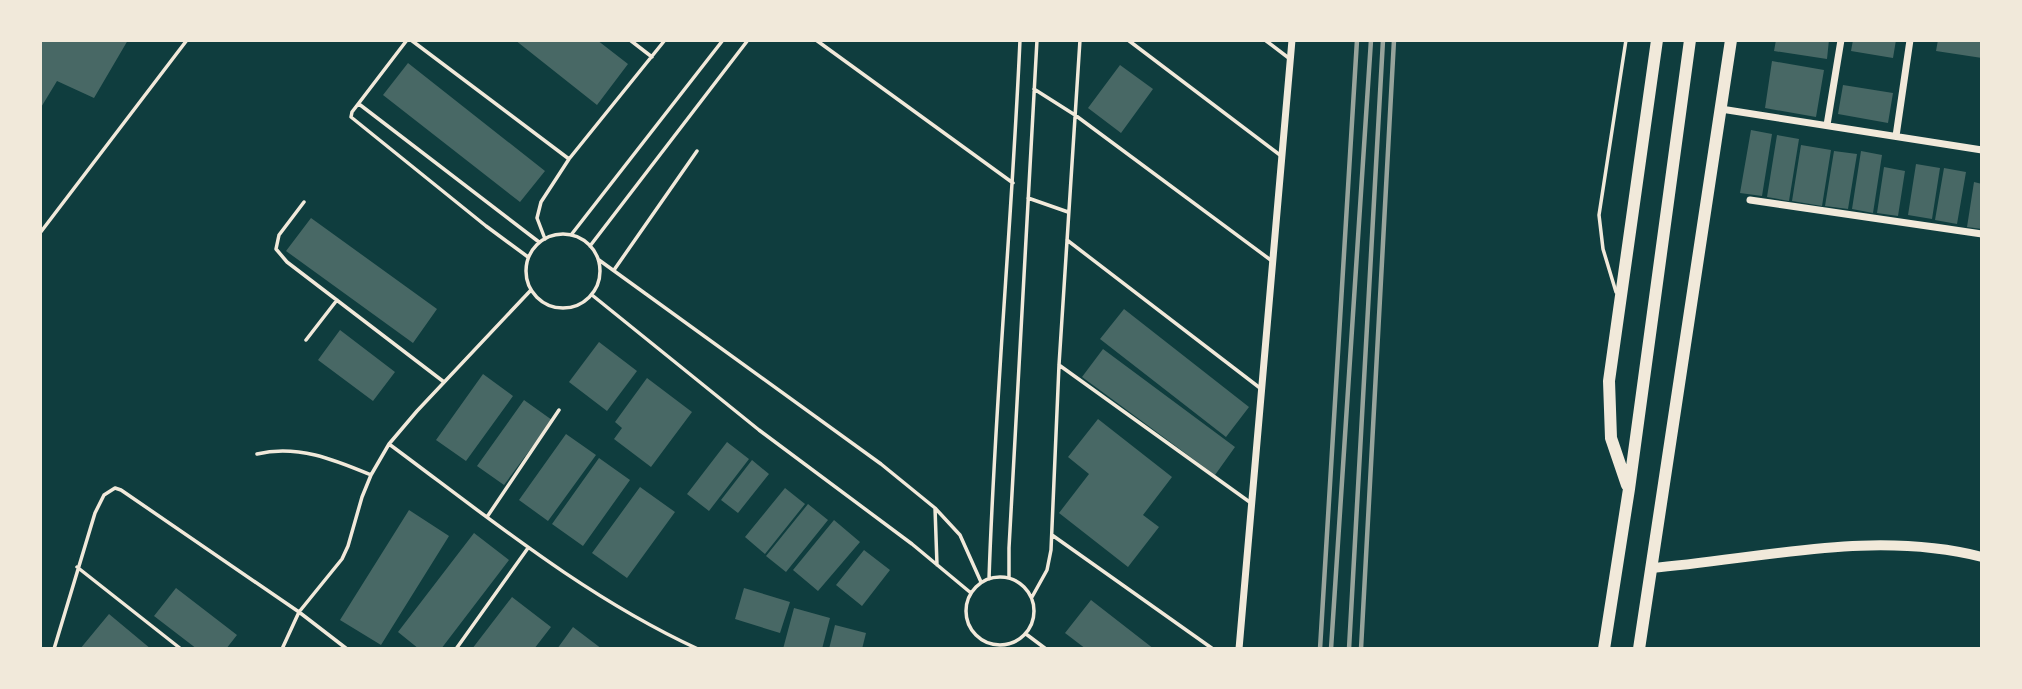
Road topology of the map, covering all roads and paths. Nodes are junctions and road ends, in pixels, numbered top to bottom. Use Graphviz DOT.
graph roads {
  1 [pos="187,40"];
  2 [pos="409,40"];
  3 [pos="630,40"];
  4 [pos="665,40"];
  5 [pos="723,40"];
  6 [pos="748,40"];
  7 [pos="816,40"];
  8 [pos="1020,40"];
  9 [pos="1037,40"];
  10 [pos="1080,40"];
  11 [pos="1128,40"];
  12 [pos="1265,40"];
  13 [pos="1292,40"];
  14 [pos="1626,40"];
  15 [pos="1657,40"];
  16 [pos="1690,40"];
  17 [pos="1731,40"];
  18 [pos="1841,40"];
  19 [pos="1910,40"];
  20 [pos="652,57"];
  21 [pos="1292,60"];
  22 [pos="1034,89"];
  23 [pos="359,104"];
  24 [pos="1721,109"];
  25 [pos="1075,115"];
  26 [pos="1827,125"];
  27 [pos="1896,136"];
  28 [pos="1982,150"];
  29 [pos="697,151"];
  30 [pos="1283,156"];
  31 [pos="569,159"];
  32 [pos="1013,183"];
  33 [pos="1028,198"];
  34 [pos="1750,200"];
  35 [pos="304,202"];
  36 [pos="1069,212"];
  37 [pos="40,233"];
  38 [pos="1982,234"];
  39 [pos="571,235"];
  40 [pos="545,239"];
  41 [pos="1067,240"];
  42 [pos="539,242"];
  43 [pos="590,246"];
  44 [pos="528,257"];
  45 [pos="598,260"];
  46 [pos="1274,262"];
  47 [pos="614,270"];
  48 [pos="531,289"];
  49 [pos="592,295"];
  50 [pos="337,300"];
  51 [pos="1620,304"];
  52 [pos="306,340"];
  53 [pos="1059,365"];
  54 [pos="444,382"];
  55 [pos="1262,390"];
  56 [pos="559,410"];
  57 [pos="389,444"];
  58 [pos="257,454"];
  59 [pos="371,475"];
  60 [pos="1629,489"];
  61 [pos="1252,503"];
  62 [pos="934,508"];
  63 [pos="487,517"];
  64 [pos="1051,534"];
  65 [pos="528,548"];
  66 [pos="1982,557"];
  67 [pos="937,565"];
  68 [pos="77,567"];
  69 [pos="1651,568"];
  70 [pos="1009,578"];
  71 [pos="989,579"];
  72 [pos="981,582"];
  73 [pos="971,593"];
  74 [pos="1032,597"];
  75 [pos="299,612"];
  76 [pos="1026,634"];
  77 [pos="1009,646"];
  78 [pos="54,649"];
  79 [pos="181,649"];
  80 [pos="282,649"];
  81 [pos="347,649"];
  82 [pos="456,649"];
  83 [pos="698,649"];
  84 [pos="1046,649"];
  85 [pos="1213,649"];
  86 [pos="1239,649"];
  87 [pos="1604,649"];
  88 [pos="1639,649"];
  1 -- 37 [label="lane"];
  2 -- 23 [label="lane"];
  2 -- 31 [label="lane"];
  3 -- 20 [label="lane"];
  4 -- 20 [label="lane"];
  5 -- 39 [label="lane"];
  6 -- 43 [label="lane"];
  7 -- 32 [label="lane"];
  8 -- 32 [label="lane"];
  9 -- 22 [label="lane"];
  10 -- 25 [label="lane"];
  11 -- 30 [label="lane"];
  12 -- 21 [label="lane"];
  13 -- 21 [label="street"];
  14 -- 51 [label="lane"];
  15 -- 51 [label="highway"];
  16 -- 60 [label="highway"];
  17 -- 24 [label="highway"];
  18 -- 26 [label="street"];
  19 -- 27 [label="street"];
  20 -- 31 [label="lane"];
  21 -- 30 [label="street"];
  22 -- 25 [label="lane"];
  22 -- 33 [label="lane"];
  23 -- 42 [label="lane"];
  23 -- 44 [label="lane"];
  24 -- 26 [label="street"];
  24 -- 69 [label="highway"];
  25 -- 36 [label="lane"];
  25 -- 46 [label="lane"];
  26 -- 27 [label="street"];
  27 -- 28 [label="street"];
  29 -- 47 [label="lane"];
  30 -- 46 [label="street"];
  31 -- 40 [label="lane"];
  32 -- 71 [label="lane"];
  33 -- 36 [label="lane"];
  33 -- 70 [label="lane"];
  34 -- 38 [label="street"];
  35 -- 50 [label="lane"];
  36 -- 41 [label="lane"];
  39 -- 40 [label="lane"];
  39 -- 43 [label="lane"];
  40 -- 42 [label="lane"];
  41 -- 53 [label="lane"];
  41 -- 55 [label="lane"];
  42 -- 44 [label="lane"];
  43 -- 45 [label="lane"];
  44 -- 48 [label="lane"];
  45 -- 47 [label="lane"];
  45 -- 49 [label="lane"];
  46 -- 55 [label="street"];
  47 -- 62 [label="lane"];
  48 -- 49 [label="lane"];
  48 -- 54 [label="lane"];
  49 -- 67 [label="lane"];
  50 -- 52 [label="lane"];
  50 -- 54 [label="lane"];
  51 -- 60 [label="highway"];
  53 -- 61 [label="lane"];
  53 -- 64 [label="lane"];
  54 -- 57 [label="lane"];
  55 -- 61 [label="street"];
  56 -- 63 [label="lane"];
  57 -- 59 [label="lane"];
  57 -- 63 [label="lane"];
  58 -- 59 [label="lane"];
  59 -- 75 [label="lane"];
  60 -- 87 [label="highway"];
  61 -- 86 [label="street"];
  62 -- 67 [label="lane"];
  62 -- 72 [label="lane"];
  63 -- 65 [label="lane"];
  64 -- 74 [label="lane"];
  64 -- 85 [label="lane"];
  65 -- 82 [label="lane"];
  65 -- 83 [label="lane"];
  66 -- 69 [label="street"];
  67 -- 73 [label="lane"];
  68 -- 75 [label="lane"];
  68 -- 78 [label="lane"];
  68 -- 79 [label="lane"];
  69 -- 88 [label="highway"];
  70 -- 71 [label="lane"];
  70 -- 74 [label="lane"];
  71 -- 72 [label="lane"];
  72 -- 73 [label="lane"];
  73 -- 77 [label="lane"];
  74 -- 76 [label="lane"];
  75 -- 80 [label="lane"];
  75 -- 81 [label="lane"];
  76 -- 77 [label="lane"];
  76 -- 84 [label="lane"];
}
